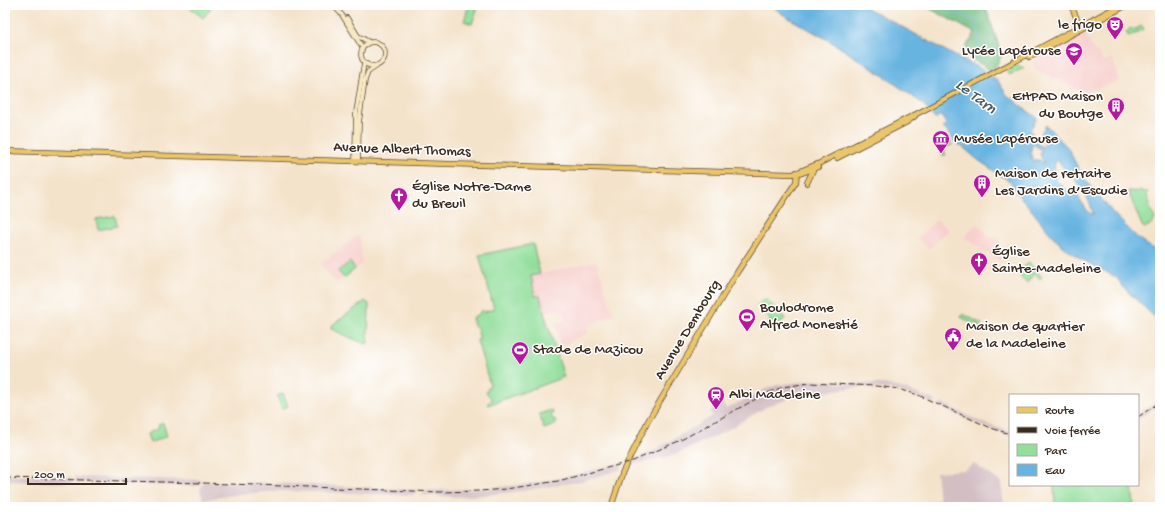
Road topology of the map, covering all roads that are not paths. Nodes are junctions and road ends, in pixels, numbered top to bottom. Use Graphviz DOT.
graph roads {
  1 [pos="333,5"];
  2 [pos="336,5"];
  3 [pos="1071,5"];
  4 [pos="1120,5"];
  5 [pos="1127,5"];
  6 [pos="1080,26"];
  7 [pos="369,42"];
  8 [pos="362,47"];
  9 [pos="1015,62"];
  10 [pos="364,63"];
  11 [pos="377,66"];
  12 [pos="922,111"];
  13 [pos="5,151"];
  14 [pos="356,161"];
  15 [pos="813,170"];
  16 [pos="797,172"];
  17 [pos="807,183"];
  18 [pos="611,507"];
  1 -- 8 [label="main road"];
  2 -- 7 [label="main road"];
  3 -- 6 [label="main road"];
  4 -- 6 [label="main road"];
  5 -- 9 [label="main road"];
  6 -- 9 [label="main road"];
  7 -- 8 [label="main road"];
  7 -- 11 [label="main road"];
  8 -- 10 [label="main road"];
  9 -- 12 [label="main road"];
  10 -- 11 [label="main road"];
  10 -- 14 [label="main road"];
  11 -- 14 [label="main road"];
  12 -- 15 [label="main road"];
  12 -- 16 [label="main road"];
  13 -- 14 [label="main road, Avenue Albert Thomas"];
  14 -- 16 [label="main road, Avenue Albert Thomas"];
  15 -- 16 [label="main road"];
  15 -- 17 [label="main road"];
  16 -- 18 [label="main road, Avenue Dembourg"];
}
